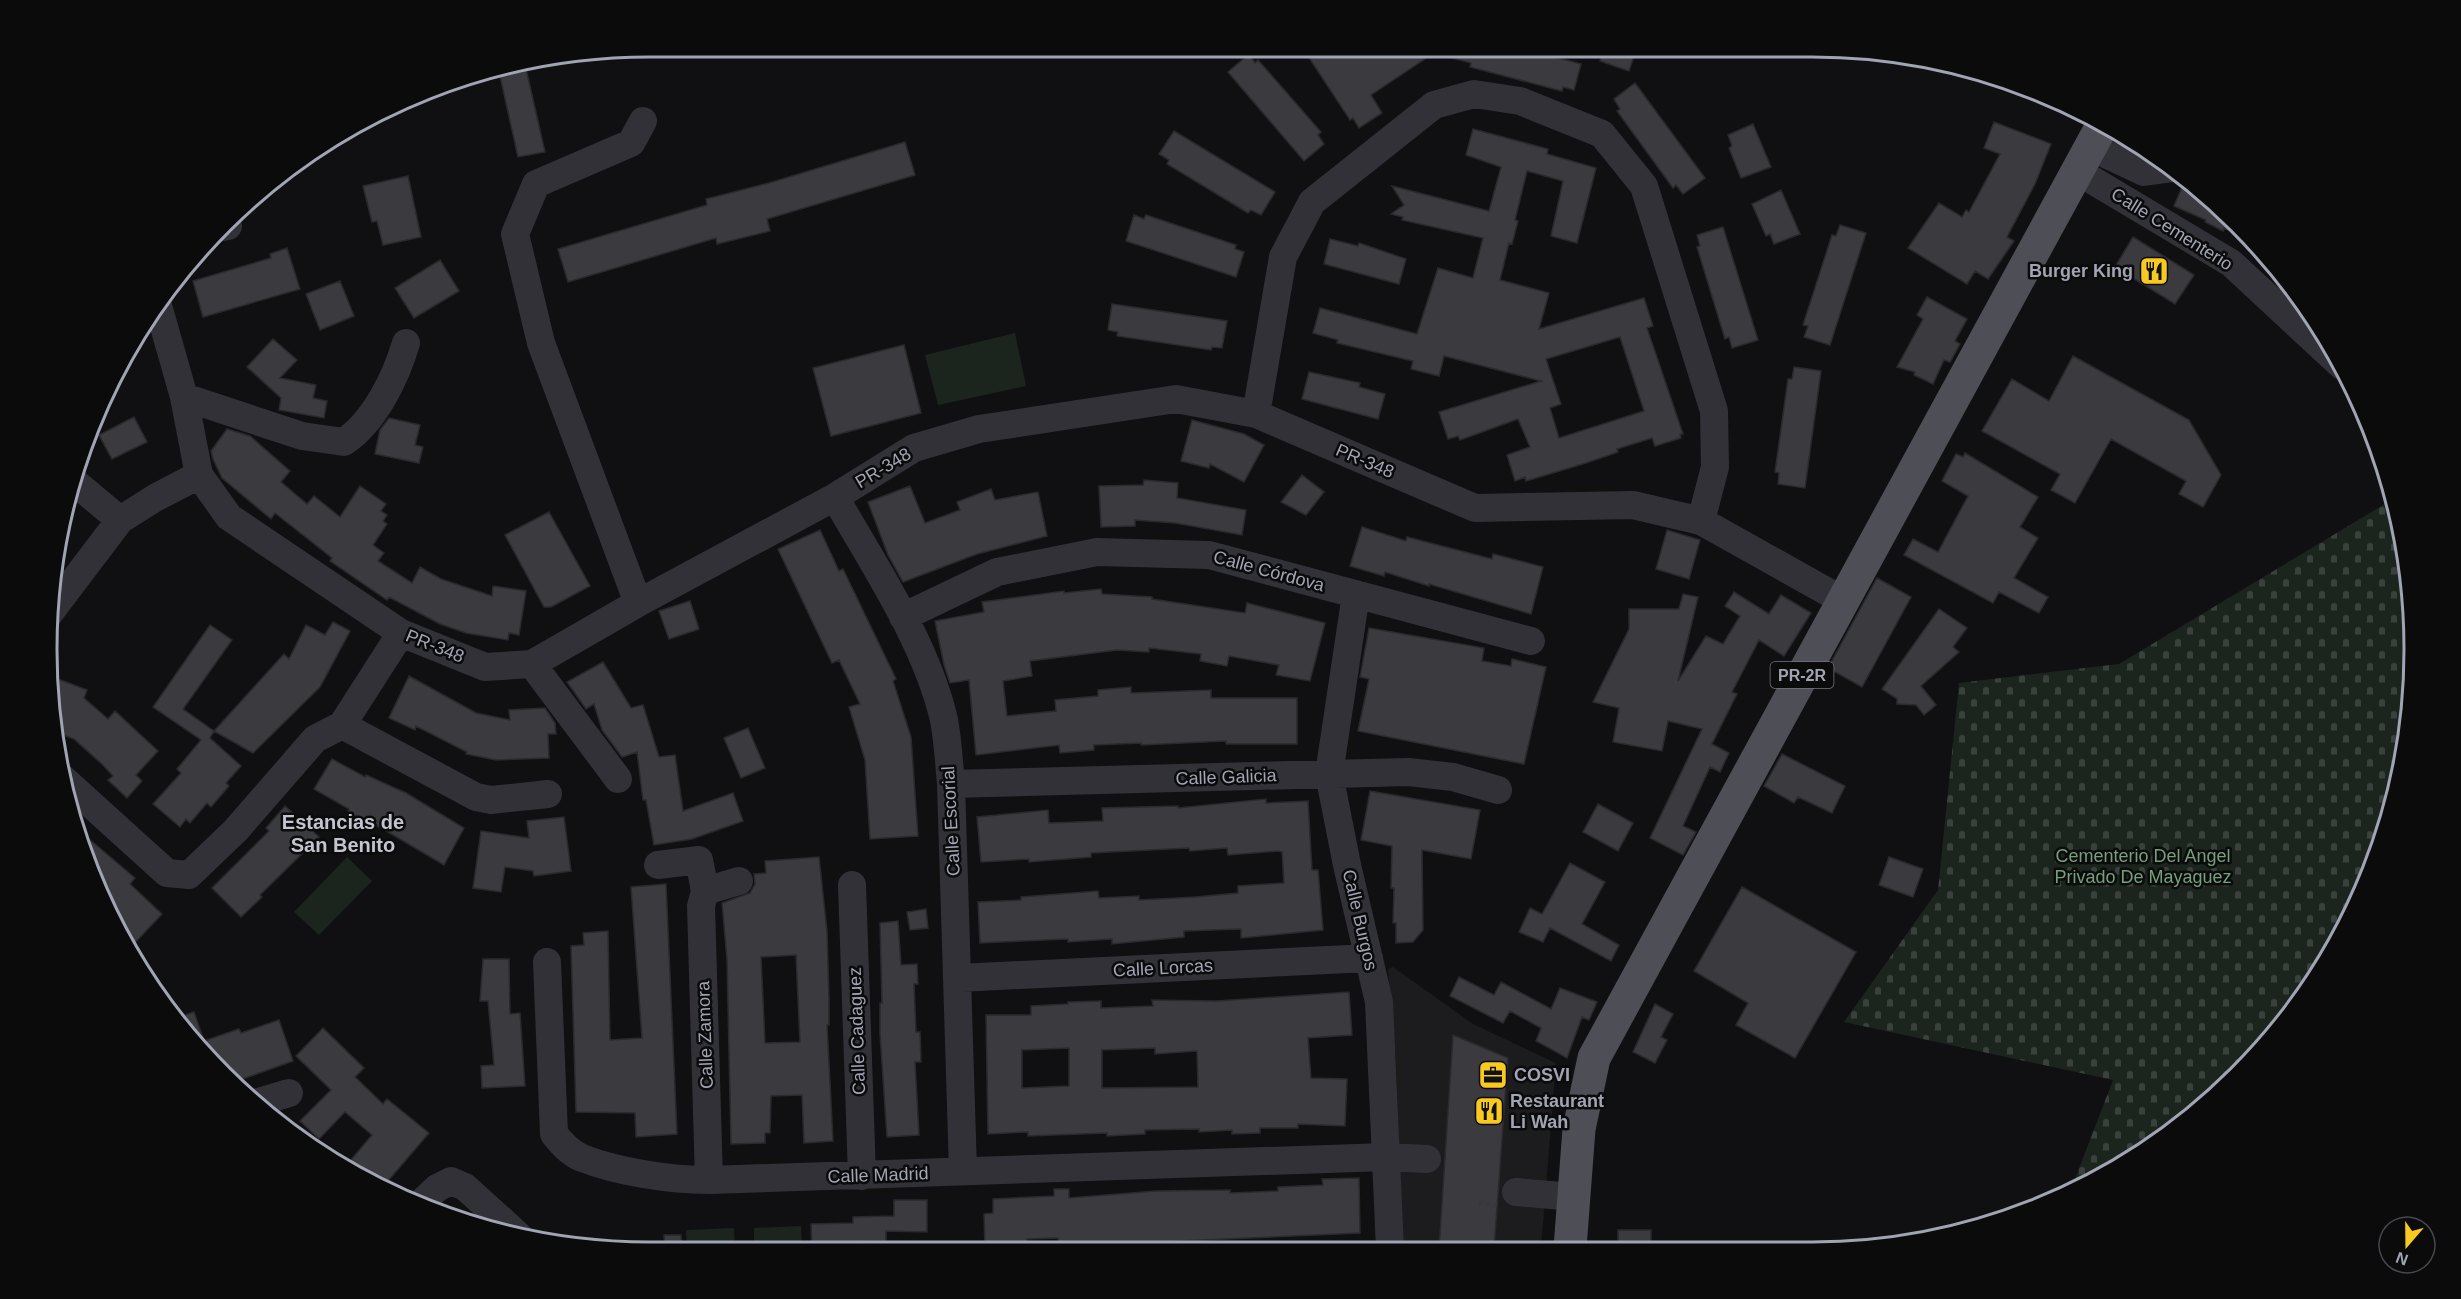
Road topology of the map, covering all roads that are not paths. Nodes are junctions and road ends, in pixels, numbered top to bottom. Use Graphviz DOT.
graph roads {
  1 [pos="643,121"];
  2 [pos="2091,147"];
  3 [pos="2159,170"];
  4 [pos="161,314"];
  5 [pos="406,343"];
  6 [pos="2321,346"];
  7 [pos="184,397"];
  8 [pos="1256,414"];
  9 [pos="199,475"];
  10 [pos="80,487"];
  11 [pos="835,497"];
  12 [pos="120,520"];
  13 [pos="1701,521"];
  14 [pos="1356,594"];
  15 [pos="59,600"];
  16 [pos="1842,600"];
  17 [pos="638,603"];
  18 [pos="903,617"];
  19 [pos="401,633"];
  20 [pos="1531,641"];
  21 [pos="532,664"];
  22 [pos="342,725"];
  23 [pos="1329,774"];
  24 [pos="618,779"];
  25 [pos="951,784"];
  26 [pos="74,788"];
  27 [pos="1498,790"];
  28 [pos="548,794"];
  29 [pos="658,865"];
  30 [pos="739,881"];
  31 [pos="852,885"];
  32 [pos="705,891"];
  33 [pos="1369,958"];
  34 [pos="547,962"];
  35 [pos="957,978"];
  36 [pos="289,1094"];
  37 [pos="266,1101"];
  38 [pos="1385,1156"];
  39 [pos="1427,1159"];
  40 [pos="963,1172"];
  41 [pos="862,1176"];
  42 [pos="709,1180"];
  43 [pos="1516,1192"];
  44 [pos="1574,1197"];
  45 [pos="426,1198"];
  46 [pos="506,1224"];
  47 [pos="1390,1242"];
  48 [pos="1570,1242"];
  1 -- 17 [label="street"];
  2 -- 3 [label="street"];
  2 -- 6 [label="street, Calle Cementerio"];
  2 -- 16 [label="main road, PR-2R"];
  4 -- 7 [label="street, PR-348 / PR-348"];
  5 -- 7 [label="street"];
  7 -- 9 [label="street, PR-348 / PR-348"];
  8 -- 11 [label="street, PR-348 / PR-348"];
  8 -- 13 [label="street, PR-348 / PR-348"];
  8 -- 13 [label="street"];
  9 -- 12 [label="street"];
  9 -- 19 [label="street, PR-348 / PR-348"];
  10 -- 12 [label="street"];
  11 -- 17 [label="street, PR-348 / PR-348"];
  11 -- 18 [label="street, Calle Escorial"];
  12 -- 15 [label="street"];
  13 -- 16 [label="street, PR-348 / PR-348"];
  14 -- 18 [label="street, Calle Córdova"];
  14 -- 20 [label="street, Calle Córdova"];
  14 -- 23 [label="street, Calle Burgos"];
  16 -- 44 [label="main road, PR-2R"];
  17 -- 21 [label="street, PR-348 / PR-348"];
  18 -- 25 [label="street, Calle Escorial"];
  19 -- 21 [label="street, PR-348 / PR-348"];
  19 -- 22 [label="street"];
  21 -- 24 [label="street"];
  22 -- 26 [label="street"];
  22 -- 28 [label="street"];
  23 -- 25 [label="street, Calle Galicia"];
  23 -- 27 [label="street, Calle Galicia"];
  23 -- 33 [label="street, Calle Burgos"];
  25 -- 35 [label="street, Calle Escorial"];
  29 -- 32 [label="street, Calle Zamora"];
  30 -- 32 [label="street"];
  31 -- 41 [label="street, Calle Cadaguez"];
  32 -- 42 [label="street, Calle Zamora"];
  33 -- 35 [label="street, Calle Lorcas"];
  33 -- 38 [label="street, Calle Burgos"];
  34 -- 42 [label="street, Calle Madrid"];
  35 -- 40 [label="street, Calle Escorial"];
  36 -- 37 [label="street"];
  38 -- 39 [label="street, Calle Madrid"];
  38 -- 40 [label="street, Calle Madrid"];
  38 -- 47 [label="street, Calle Burgos"];
  40 -- 41 [label="street, Calle Madrid"];
  41 -- 42 [label="street, Calle Madrid"];
  43 -- 44 [label="street"];
  44 -- 48 [label="main road, PR-2R"];
  45 -- 46 [label="street"];
}
